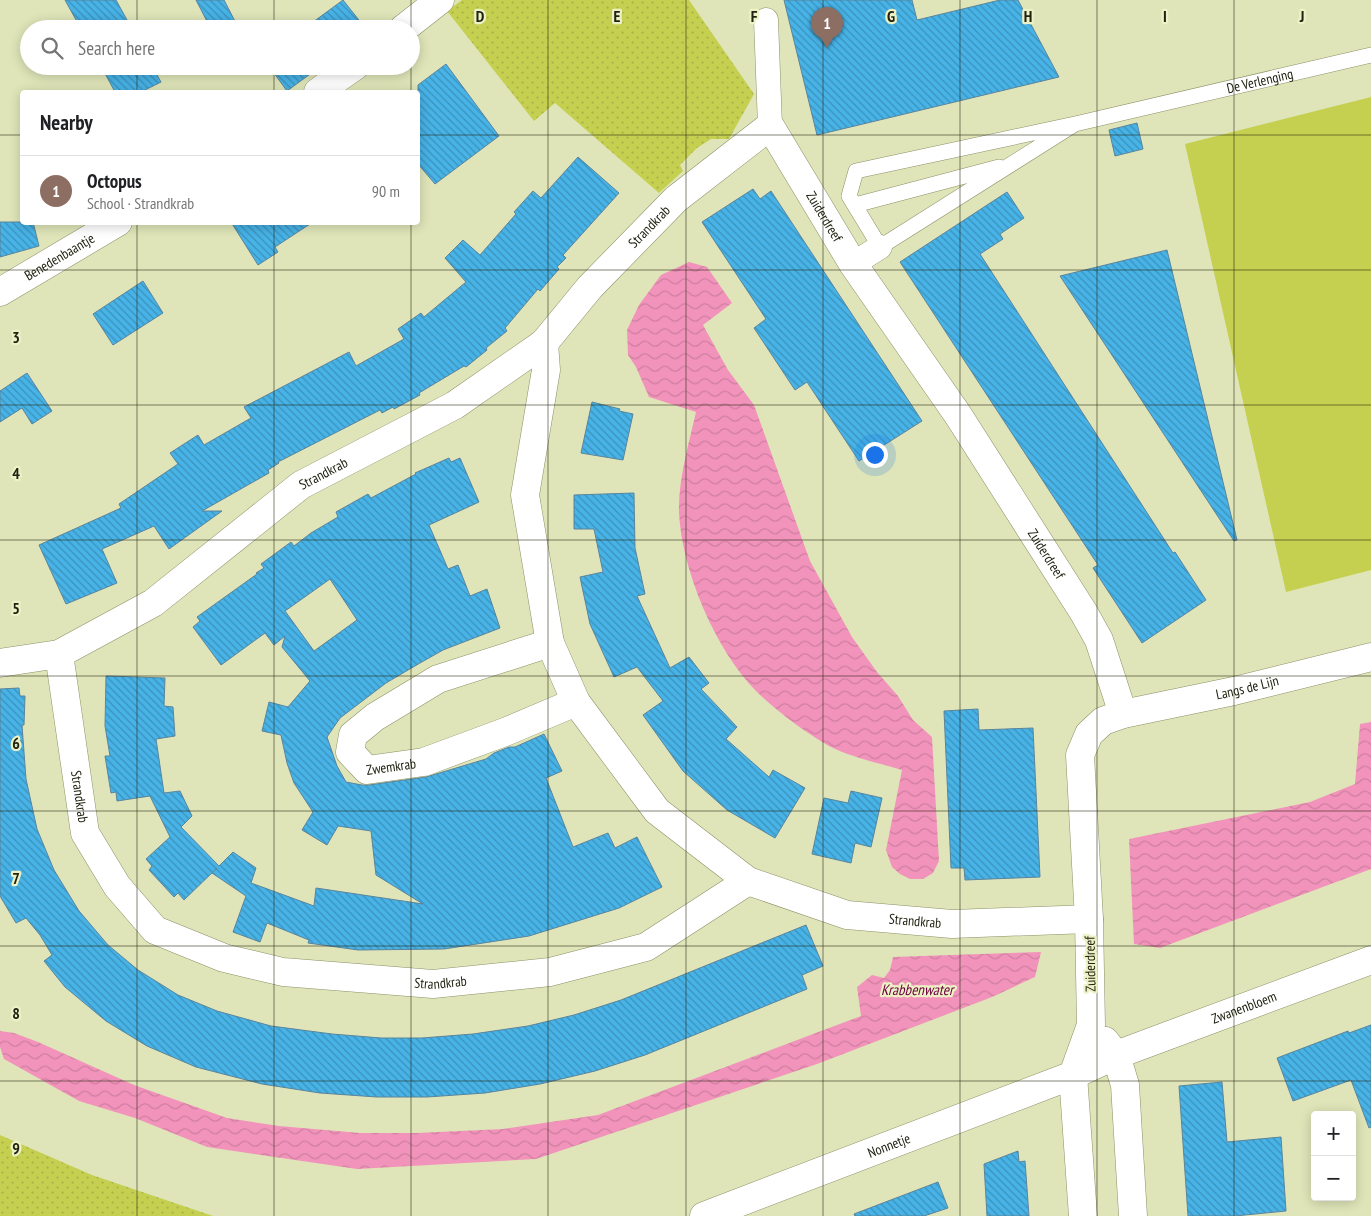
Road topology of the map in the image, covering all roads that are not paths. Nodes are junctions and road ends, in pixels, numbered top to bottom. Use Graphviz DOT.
graph roads {
  1 [pos="440,0"];
  2 [pos="414,20"];
  3 [pos="766,20"];
  4 [pos="1371,55"];
  5 [pos="342,75"];
  6 [pos="321,90"];
  7 [pos="1075,124"];
  8 [pos="770,126"];
  9 [pos="1012,164"];
  10 [pos="855,205"];
  11 [pos="113,225"];
  12 [pos="880,247"];
  13 [pos="853,264"];
  14 [pos="0,292"];
  15 [pos="544,343"];
  16 [pos="550,643"];
  17 [pos="59,654"];
  18 [pos="1371,657"];
  19 [pos="0,663"];
  20 [pos="576,702"];
  21 [pos="1123,714"];
  22 [pos="748,881"];
  23 [pos="1089,919"];
  24 [pos="1371,960"];
  25 [pos="1091,1025"];
  26 [pos="1116,1055"];
  27 [pos="1073,1075"];
  28 [pos="706,1216"];
  29 [pos="1083,1216"];
  30 [pos="1133,1216"];
  1 -- 2 [label="street"];
  3 -- 8 [label="street"];
  4 -- 7 [label="lane, De Verlenging"];
  5 -- 6 [label="street"];
  7 -- 9 [label="lane"];
  7 -- 10 [label="lane, De Verlenging"];
  8 -- 13 [label="street, Zuiderdreef"];
  8 -- 15 [label="street, Strandkrab"];
  9 -- 10 [label="lane"];
  9 -- 12 [label="lane"];
  10 -- 12 [label="lane"];
  11 -- 14 [label="street, Benedenbaantje"];
  12 -- 13 [label="street"];
  13 -- 21 [label="street, Zuiderdreef"];
  15 -- 16 [label="street, Strandkrab"];
  15 -- 17 [label="street, Strandkrab"];
  16 -- 20 [label="street, Strandkrab"];
  16 -- 20 [label="street, Zwemkrab"];
  17 -- 19 [label="street"];
  17 -- 22 [label="street, Strandkrab"];
  18 -- 21 [label="street, Langs de Lijn"];
  20 -- 22 [label="street, Strandkrab"];
  21 -- 23 [label="street, Zuiderdreef"];
  22 -- 23 [label="street, Strandkrab"];
  23 -- 25 [label="street, Zuiderdreef"];
  24 -- 26 [label="street, Zwanenbloem"];
  25 -- 26 [label="street"];
  25 -- 27 [label="street, Zuiderdreef"];
  26 -- 27 [label="street, Zwanenbloem"];
  26 -- 30 [label="street"];
  27 -- 28 [label="street, Nonnetje"];
  27 -- 29 [label="street, Zuiderdreef"];
}
